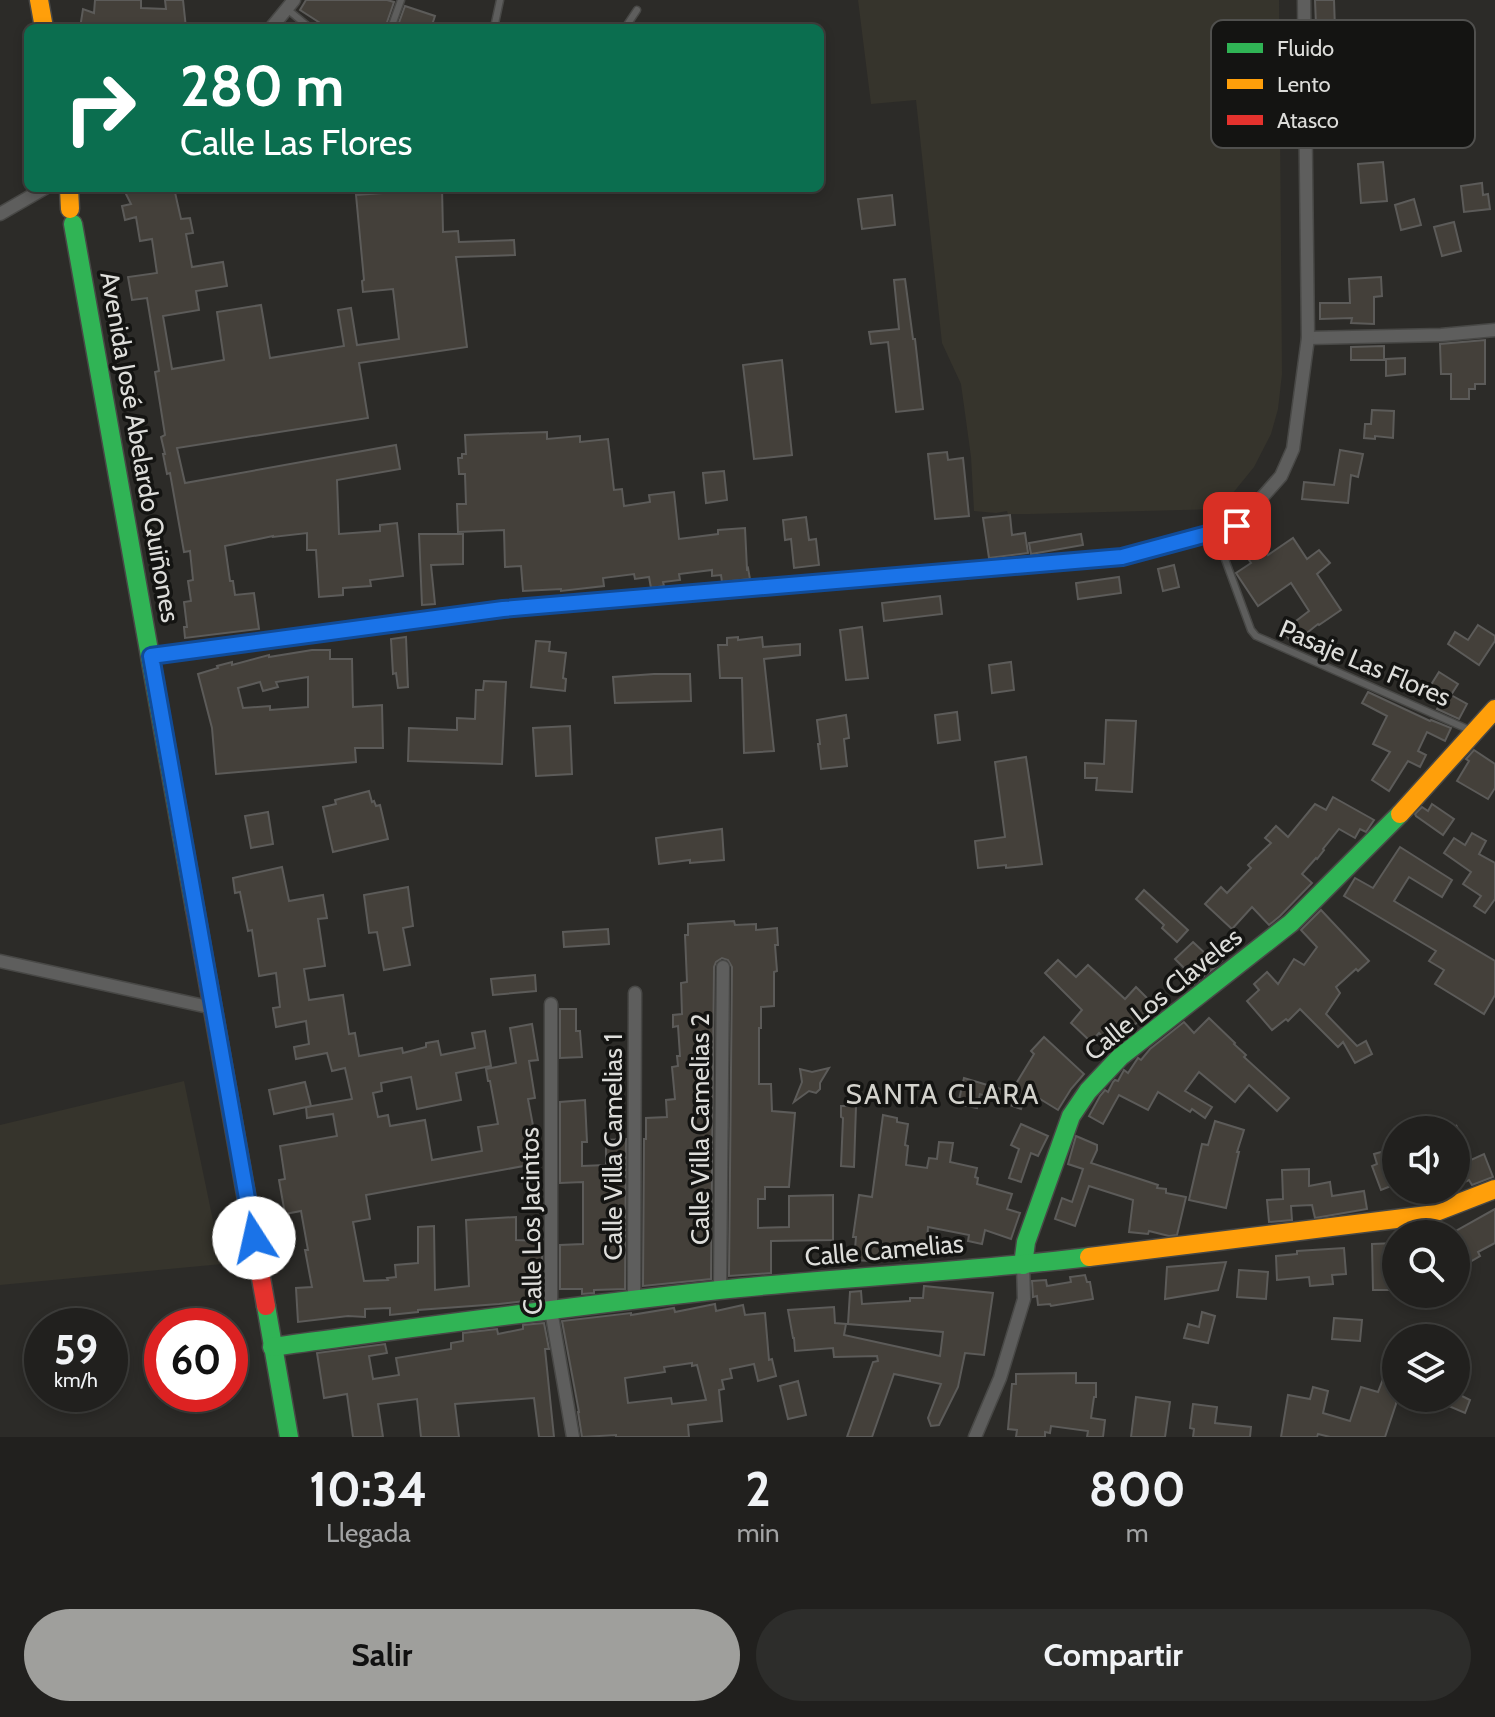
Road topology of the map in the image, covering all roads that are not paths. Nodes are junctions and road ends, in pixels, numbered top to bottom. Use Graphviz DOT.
graph roads {
  1 [pos="39,0"];
  2 [pos="401,0"];
  3 [pos="500,0"];
  4 [pos="1304,0"];
  5 [pos="290,4"];
  6 [pos="637,10"];
  7 [pos="1304,20"];
  8 [pos="43,24"];
  9 [pos="274,24"];
  10 [pos="307,24"];
  11 [pos="392,24"];
  12 [pos="495,24"];
  13 [pos="628,24"];
  14 [pos="1306,148"];
  15 [pos="38,192"];
  16 [pos="69,192"];
  17 [pos="0,214"];
  18 [pos="1495,330"];
  19 [pos="1308,338"];
  20 [pos="1215,532"];
  21 [pos="151,656"];
  22 [pos="1495,709"];
  23 [pos="1474,732"];
  24 [pos="0,961"];
  25 [pos="723,967"];
  26 [pos="635,993"];
  27 [pos="551,1004"];
  28 [pos="213,1008"];
  29 [pos="1495,1189"];
  30 [pos="1023,1265"];
  31 [pos="720,1290"];
  32 [pos="634,1300"];
  33 [pos="551,1310"];
  34 [pos="272,1347"];
  35 [pos="289,1437"];
  36 [pos="573,1437"];
  37 [pos="975,1437"];
  1 -- 8 [label="street"];
  2 -- 11 [label="lane"];
  3 -- 12 [label="lane"];
  4 -- 7 [label="street"];
  5 -- 9 [label="street"];
  5 -- 10 [label="lane"];
  6 -- 13 [label="lane"];
  14 -- 19 [label="street"];
  15 -- 17 [label="street"];
  16 -- 21 [label="street, Avenida José Abelardo Quiñones"];
  18 -- 19 [label="street"];
  19 -- 20 [label="street"];
  20 -- 21 [label="street"];
  20 -- 23 [label="lane, Pasaje Las Flores"];
  21 -- 28 [label="street, Avenida José Abelardo Quiñones"];
  22 -- 23 [label="street, Calle Los Claveles"];
  23 -- 30 [label="street, Calle Los Claveles"];
  24 -- 28 [label="street"];
  25 -- 31 [label="street, Calle Villa Camelias 2"];
  26 -- 32 [label="street, Calle Villa Camelias 1"];
  27 -- 33 [label="street, Calle Los Jacintos"];
  28 -- 34 [label="street, Avenida José Abelardo Quiñones"];
  29 -- 30 [label="street, Calle Camelias"];
  30 -- 31 [label="street, Calle Camelias"];
  30 -- 37 [label="street, Calle Los Claveles"];
  31 -- 32 [label="street, Calle Camelias"];
  32 -- 33 [label="street, Calle Camelias"];
  33 -- 34 [label="street, Calle Camelias"];
  33 -- 36 [label="street, Calle Los Jacintos"];
  34 -- 35 [label="street, Avenida José Abelardo Quiñones"];
}
